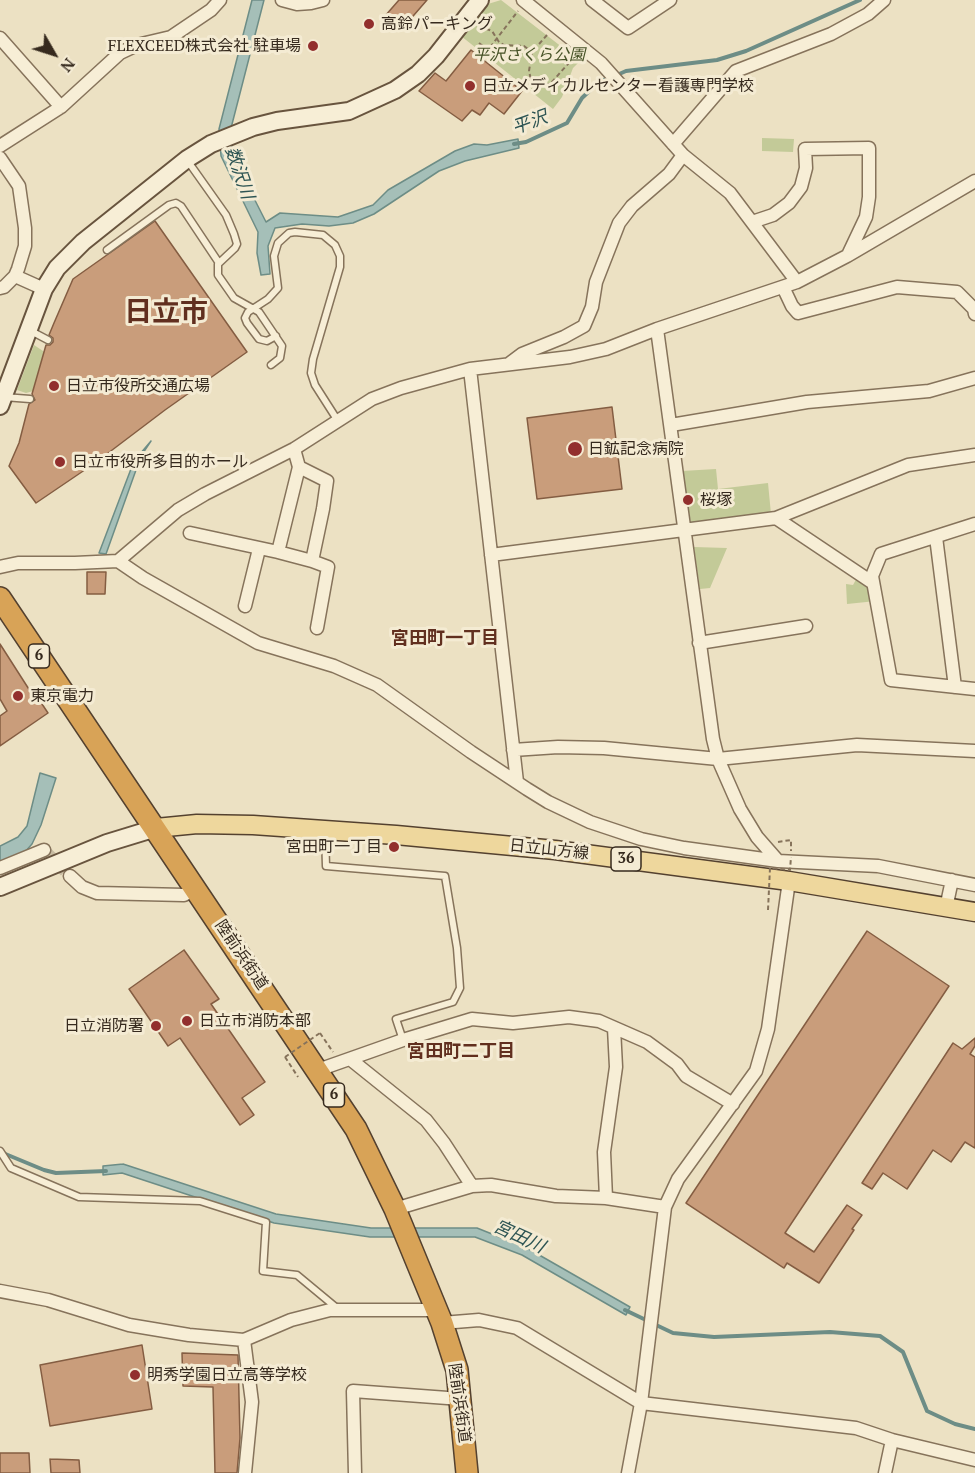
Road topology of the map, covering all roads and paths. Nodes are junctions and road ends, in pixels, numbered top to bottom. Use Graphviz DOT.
graph roads {
  1 [pos="220,0"];
  2 [pos="282,0"];
  3 [pos="323,0"];
  4 [pos="480,0"];
  5 [pos="592,0"];
  6 [pos="670,0"];
  7 [pos="884,0"];
  8 [pos="524,1"];
  9 [pos="467,18"];
  10 [pos="555,25"];
  11 [pos="0,38"];
  12 [pos="496,38"];
  13 [pos="479,43"];
  14 [pos="584,48"];
  15 [pos="532,52"];
  16 [pos="61,107"];
  17 [pos="673,144"];
  18 [pos="0,146"];
  19 [pos="683,155"];
  20 [pos="0,158"];
  21 [pos="187,159"];
  22 [pos="975,181"];
  23 [pos="752,222"];
  24 [pos="107,250"];
  25 [pos="847,256"];
  26 [pos="219,263"];
  27 [pos="15,276"];
  28 [pos="797,282"];
  29 [pos="783,287"];
  30 [pos="0,288"];
  31 [pos="44,288"];
  32 [pos="254,308"];
  33 [pos="975,314"];
  34 [pos="28,329"];
  35 [pos="657,329"];
  36 [pos="276,336"];
  37 [pos="48,340"];
  38 [pos="509,364"];
  39 [pos="271,366"];
  40 [pos="470,369"];
  41 [pos="975,378"];
  42 [pos="30,399"];
  43 [pos="2,402"];
  44 [pos="339,422"];
  45 [pos="671,425"];
  46 [pos="294,449"];
  47 [pos="975,455"];
  48 [pos="299,467"];
  49 [pos="776,518"];
  50 [pos="975,524"];
  51 [pos="685,529"];
  52 [pos="190,533"];
  53 [pos="936,537"];
  54 [pos="259,549"];
  55 [pos="278,552"];
  56 [pos="491,555"];
  57 [pos="118,561"];
  58 [pos="312,561"];
  59 [pos="0,567"];
  60 [pos="873,583"];
  61 [pos="0,598"];
  62 [pos="246,606"];
  63 [pos="7,620"];
  64 [pos="806,627"];
  65 [pos="317,628"];
  66 [pos="699,643"];
  67 [pos="955,687"];
  68 [pos="975,689"];
  69 [pos="513,750"];
  70 [pos="975,752"];
  71 [pos="718,759"];
  72 [pos="517,782"];
  73 [pos="156,828"];
  74 [pos="325,830"];
  75 [pos="44,850"];
  76 [pos="791,857"];
  77 [pos="774,865"];
  78 [pos="0,868"];
  79 [pos="70,876"];
  80 [pos="952,880"];
  81 [pos="789,881"];
  82 [pos="975,885"];
  83 [pos="0,887"];
  84 [pos="196,889"];
  85 [pos="946,908"];
  86 [pos="768,910"];
  87 [pos="975,912"];
  88 [pos="614,1028"];
  89 [pos="403,1040"];
  90 [pos="333,1052"];
  91 [pos="350,1059"];
  92 [pos="318,1070"];
  93 [pos="298,1077"];
  94 [pos="733,1104"];
  95 [pos="0,1151"];
  96 [pos="472,1186"];
  97 [pos="606,1198"];
  98 [pos="665,1207"];
  99 [pos="396,1212"];
  100 [pos="0,1291"];
  101 [pos="338,1310"];
  102 [pos="440,1316"];
  103 [pos="244,1340"];
  104 [pos="461,1399"];
  105 [pos="641,1403"];
  106 [pos="892,1440"];
  107 [pos="975,1460"];
  108 [pos="245,1473"];
  109 [pos="355,1473"];
  110 [pos="467,1473"];
  111 [pos="628,1473"];
  112 [pos="885,1473"];
  1 -- 16 [label="street"];
  2 -- 3 [label="street"];
  4 -- 9 [label="street"];
  5 -- 6 [label="street"];
  7 -- 17 [label="street"];
  8 -- 10 [label="street"];
  8 -- 12 [label="path"];
  9 -- 12 [label="path"];
  9 -- 21 [label="street"];
  10 -- 14 [label="street"];
  10 -- 15 [label="path"];
  11 -- 16 [label="street"];
  12 -- 13 [label="path"];
  12 -- 15 [label="path"];
  14 -- 15 [label="path"];
  14 -- 17 [label="street"];
  16 -- 18 [label="street"];
  17 -- 19 [label="street"];
  19 -- 23 [label="street"];
  19 -- 38 [label="street"];
  20 -- 27 [label="street"];
  21 -- 26 [label="lane"];
  21 -- 31 [label="street"];
  22 -- 25 [label="street"];
  23 -- 25 [label="street"];
  23 -- 28 [label="street"];
  24 -- 26 [label="lane"];
  25 -- 28 [label="street"];
  26 -- 32 [label="lane"];
  27 -- 30 [label="street"];
  27 -- 31 [label="street"];
  28 -- 29 [label="street"];
  29 -- 33 [label="street"];
  29 -- 35 [label="street"];
  31 -- 34 [label="street"];
  32 -- 36 [label="lane"];
  32 -- 36 [label="lane"];
  32 -- 44 [label="lane"];
  34 -- 37 [label="lane"];
  34 -- 43 [label="street"];
  35 -- 38 [label="street"];
  35 -- 45 [label="street"];
  36 -- 39 [label="lane"];
  38 -- 40 [label="street"];
  40 -- 44 [label="street"];
  40 -- 56 [label="street"];
  41 -- 45 [label="street"];
  42 -- 43 [label="lane"];
  44 -- 46 [label="street"];
  45 -- 51 [label="street"];
  46 -- 48 [label="street"];
  46 -- 57 [label="street"];
  47 -- 49 [label="street"];
  48 -- 55 [label="street"];
  48 -- 58 [label="street"];
  49 -- 51 [label="street"];
  49 -- 60 [label="street"];
  50 -- 53 [label="street"];
  51 -- 56 [label="street"];
  51 -- 66 [label="street"];
  52 -- 54 [label="street"];
  53 -- 60 [label="street"];
  53 -- 67 [label="street"];
  54 -- 55 [label="street"];
  54 -- 62 [label="street"];
  55 -- 58 [label="street"];
  56 -- 69 [label="street"];
  57 -- 59 [label="street"];
  57 -- 72 [label="street"];
  58 -- 65 [label="street"];
  60 -- 67 [label="street"];
  61 -- 63 [label="highway, 陸前浜街道 / 6"];
  63 -- 73 [label="highway, 陸前浜街道 / 6"];
  64 -- 66 [label="street"];
  66 -- 71 [label="street"];
  67 -- 68 [label="street"];
  69 -- 71 [label="street"];
  69 -- 72 [label="street"];
  70 -- 71 [label="street"];
  71 -- 77 [label="street"];
  72 -- 77 [label="street"];
  73 -- 74 [label="main road, 日立山方線 / 36"];
  73 -- 83 [label="street"];
  73 -- 84 [label="highway, 陸前浜街道 / 6"];
  74 -- 81 [label="main road, 日立山方線 / 36"];
  74 -- 89 [label="lane"];
  75 -- 78 [label="street"];
  76 -- 77 [label="path, bridge"];
  77 -- 80 [label="street"];
  77 -- 86 [label="path, bridge"];
  79 -- 84 [label="street"];
  80 -- 82 [label="street"];
  80 -- 85 [label="street"];
  81 -- 85 [label="main road, 日立山方線 / 36"];
  81 -- 94 [label="street"];
  84 -- 92 [label="highway, 陸前浜街道 / 6"];
  85 -- 87 [label="main road, 日立山方線 / 36"];
  88 -- 89 [label="street"];
  88 -- 94 [label="street"];
  88 -- 97 [label="street"];
  89 -- 91 [label="street"];
  90 -- 93 [label="path, bridge"];
  91 -- 92 [label="street"];
  91 -- 96 [label="street"];
  92 -- 99 [label="highway, 陸前浜街道 / 6"];
  94 -- 98 [label="street"];
  95 -- 101 [label="lane"];
  96 -- 97 [label="street"];
  96 -- 99 [label="street"];
  97 -- 98 [label="street"];
  98 -- 105 [label="street"];
  99 -- 102 [label="highway, 陸前浜街道 / 6"];
  100 -- 103 [label="street"];
  101 -- 102 [label="street"];
  101 -- 103 [label="street"];
  102 -- 104 [label="highway, 陸前浜街道 / 6"];
  102 -- 105 [label="street"];
  103 -- 108 [label="street"];
  104 -- 109 [label="street"];
  104 -- 110 [label="highway, 陸前浜街道 / 6"];
  105 -- 106 [label="street"];
  105 -- 111 [label="street"];
  106 -- 107 [label="street"];
  106 -- 112 [label="street"];
}
